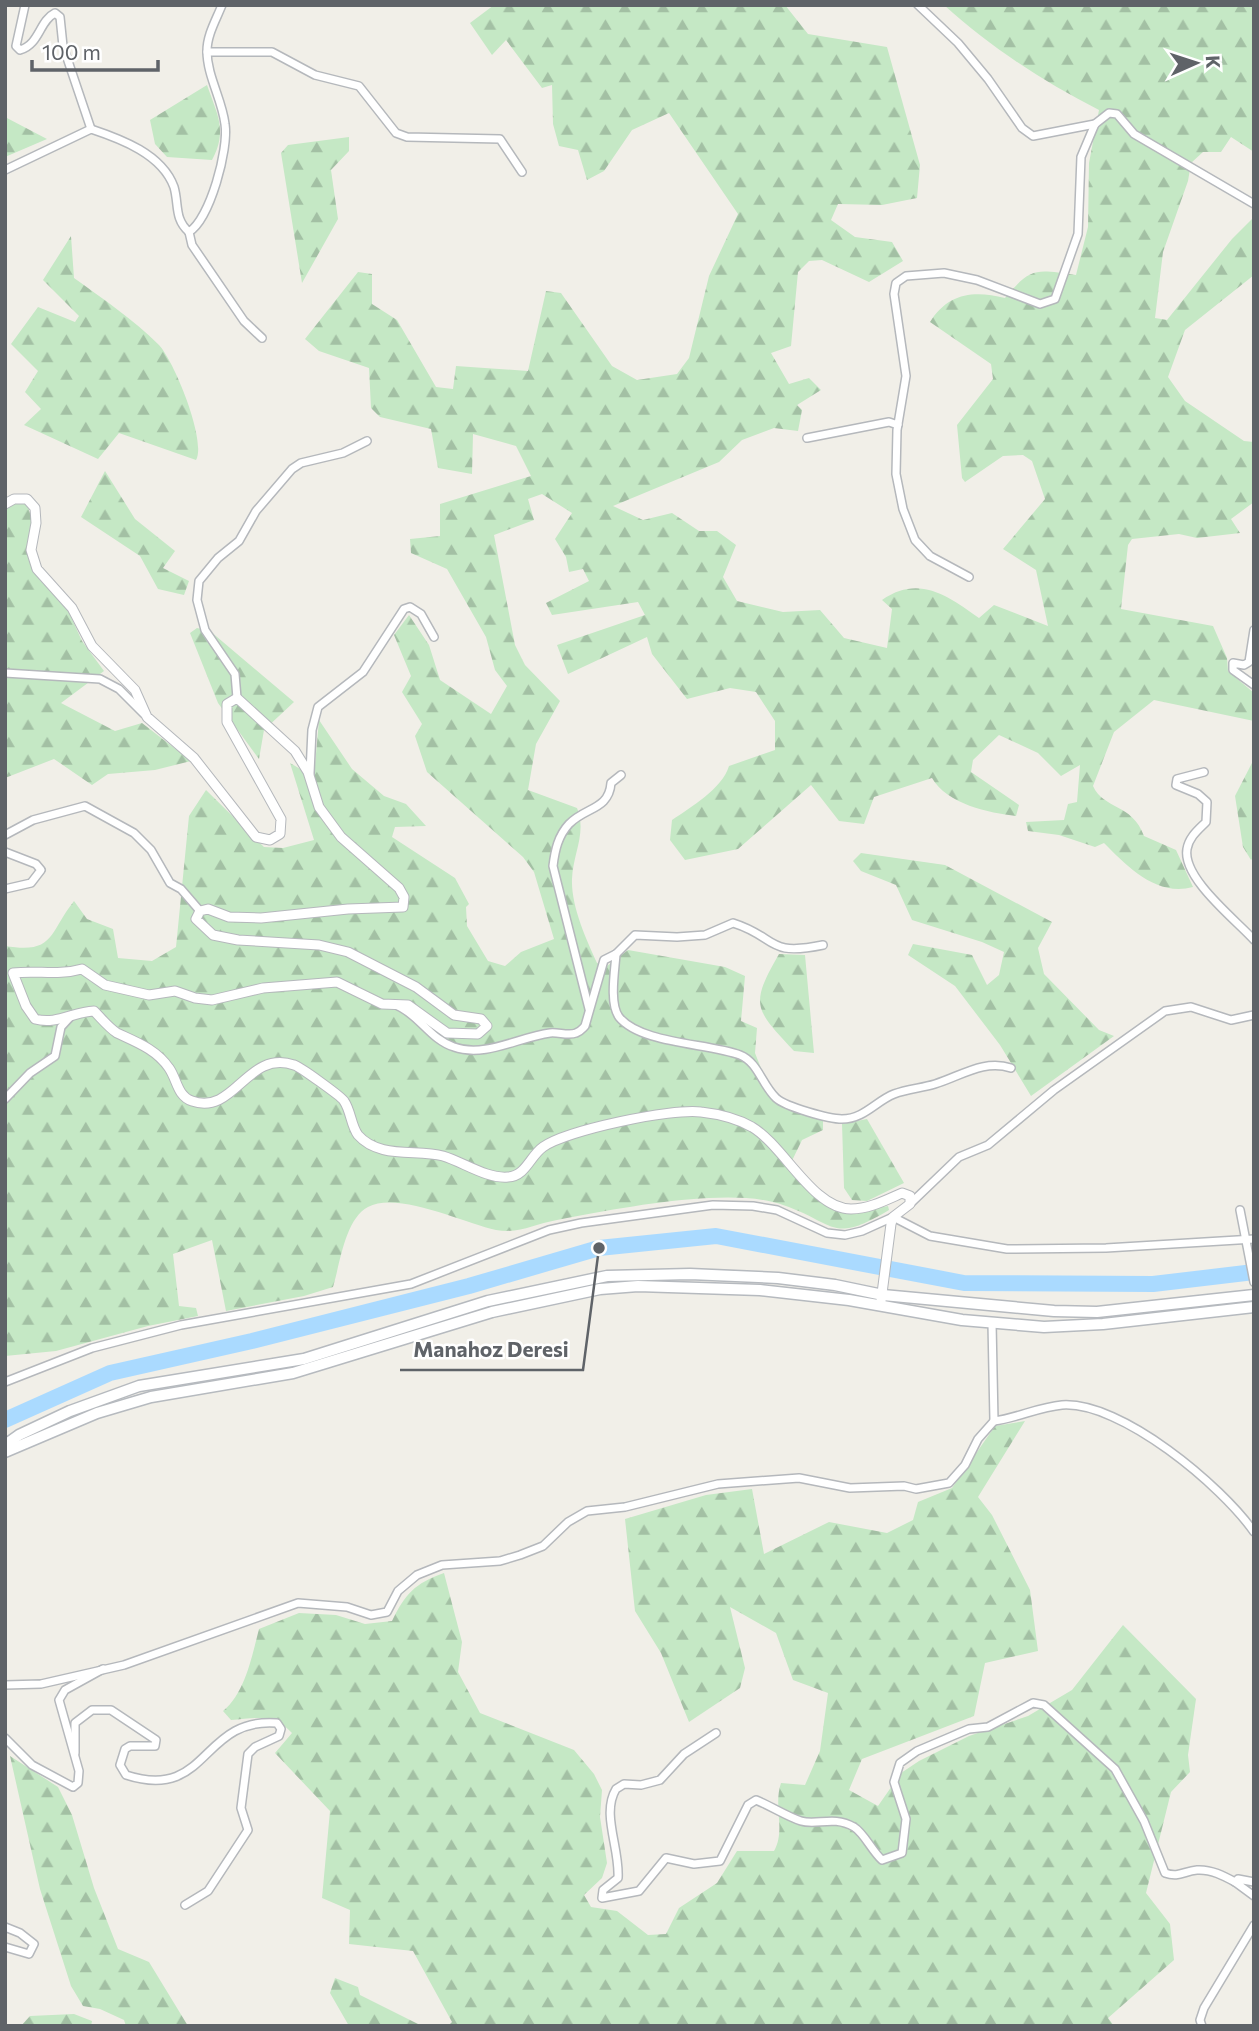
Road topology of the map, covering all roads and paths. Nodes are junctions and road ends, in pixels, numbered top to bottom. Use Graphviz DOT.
graph roads {
  1 [pos="25,5"];
  2 [pos="222,5"];
  3 [pos="918,5"];
  4 [pos="207,52"];
  5 [pos="1095,124"];
  6 [pos="91,129"];
  7 [pos="5,170"];
  8 [pos="522,172"];
  9 [pos="1254,204"];
  10 [pos="189,232"];
  11 [pos="262,338"];
  12 [pos="898,425"];
  13 [pos="807,438"];
  14 [pos="367,441"];
  15 [pos="5,504"];
  16 [pos="969,577"];
  17 [pos="1254,630"];
  18 [pos="434,637"];
  19 [pos="5,673"];
  20 [pos="1254,685"];
  21 [pos="237,698"];
  22 [pos="147,717"];
  23 [pos="1204,772"];
  24 [pos="621,775"];
  25 [pos="309,778"];
  26 [pos="5,835"];
  27 [pos="5,852"];
  28 [pos="5,889"];
  29 [pos="200,911"];
  30 [pos="1254,940"];
  31 [pos="823,945"];
  32 [pos="616,954"];
  33 [pos="9,976"];
  34 [pos="394,1004"];
  35 [pos="590,1010"];
  36 [pos="72,1014"];
  37 [pos="1254,1015"];
  38 [pos="1011,1068"];
  39 [pos="5,1099"];
  40 [pos="910,1204"];
  41 [pos="1240,1210"];
  42 [pos="892,1221"];
  43 [pos="1250,1242"];
  44 [pos="1254,1282"];
  45 [pos="1254,1295"];
  46 [pos="882,1296"];
  47 [pos="1254,1307"];
  48 [pos="992,1324"];
  49 [pos="5,1382"];
  50 [pos="994,1421"];
  51 [pos="5,1446"];
  52 [pos="5,1452"];
  53 [pos="1254,1532"];
  54 [pos="105,1668"];
  55 [pos="5,1685"];
  56 [pos="716,1733"];
  57 [pos="5,1738"];
  58 [pos="75,1754"];
  59 [pos="1235,1882"];
  60 [pos="1254,1882"];
  61 [pos="1254,1896"];
  62 [pos="185,1905"];
  63 [pos="1254,1925"];
  64 [pos="5,1927"];
  65 [pos="5,1947"];
  66 [pos="1202,2026"];
  1 -- 6 [label="street"];
  2 -- 4 [label="street"];
  3 -- 5 [label="street"];
  4 -- 8 [label="street"];
  4 -- 10 [label="street"];
  5 -- 9 [label="street"];
  5 -- 12 [label="street"];
  6 -- 7 [label="street"];
  6 -- 10 [label="street"];
  10 -- 11 [label="street"];
  12 -- 13 [label="street"];
  12 -- 16 [label="street"];
  14 -- 21 [label="street"];
  15 -- 22 [label="street"];
  17 -- 20 [label="street"];
  18 -- 25 [label="street"];
  19 -- 22 [label="street"];
  21 -- 22 [label="street"];
  21 -- 25 [label="street"];
  23 -- 30 [label="street"];
  24 -- 35 [label="street"];
  25 -- 29 [label="street"];
  26 -- 29 [label="street"];
  27 -- 28 [label="street"];
  29 -- 34 [label="street"];
  31 -- 32 [label="street"];
  32 -- 35 [label="street"];
  32 -- 38 [label="street"];
  33 -- 34 [label="street"];
  33 -- 36 [label="street"];
  34 -- 35 [label="street"];
  36 -- 39 [label="street"];
  36 -- 40 [label="street"];
  37 -- 40 [label="street"];
  40 -- 42 [label="street"];
  41 -- 43 [label="street"];
  42 -- 43 [label="street"];
  42 -- 46 [label="street"];
  42 -- 49 [label="street"];
  43 -- 44 [label="street"];
  45 -- 46 [label="main road"];
  46 -- 48 [label="main road"];
  46 -- 51 [label="main road"];
  46 -- 52 [label="main road"];
  47 -- 48 [label="main road"];
  48 -- 50 [label="street"];
  50 -- 53 [label="street"];
  50 -- 54 [label="street"];
  54 -- 55 [label="street"];
  54 -- 58 [label="street"];
  56 -- 59 [label="street"];
  57 -- 58 [label="street"];
  58 -- 62 [label="street"];
  59 -- 60 [label="street"];
  59 -- 61 [label="street"];
  63 -- 66 [label="street"];
  64 -- 65 [label="street"];
}
